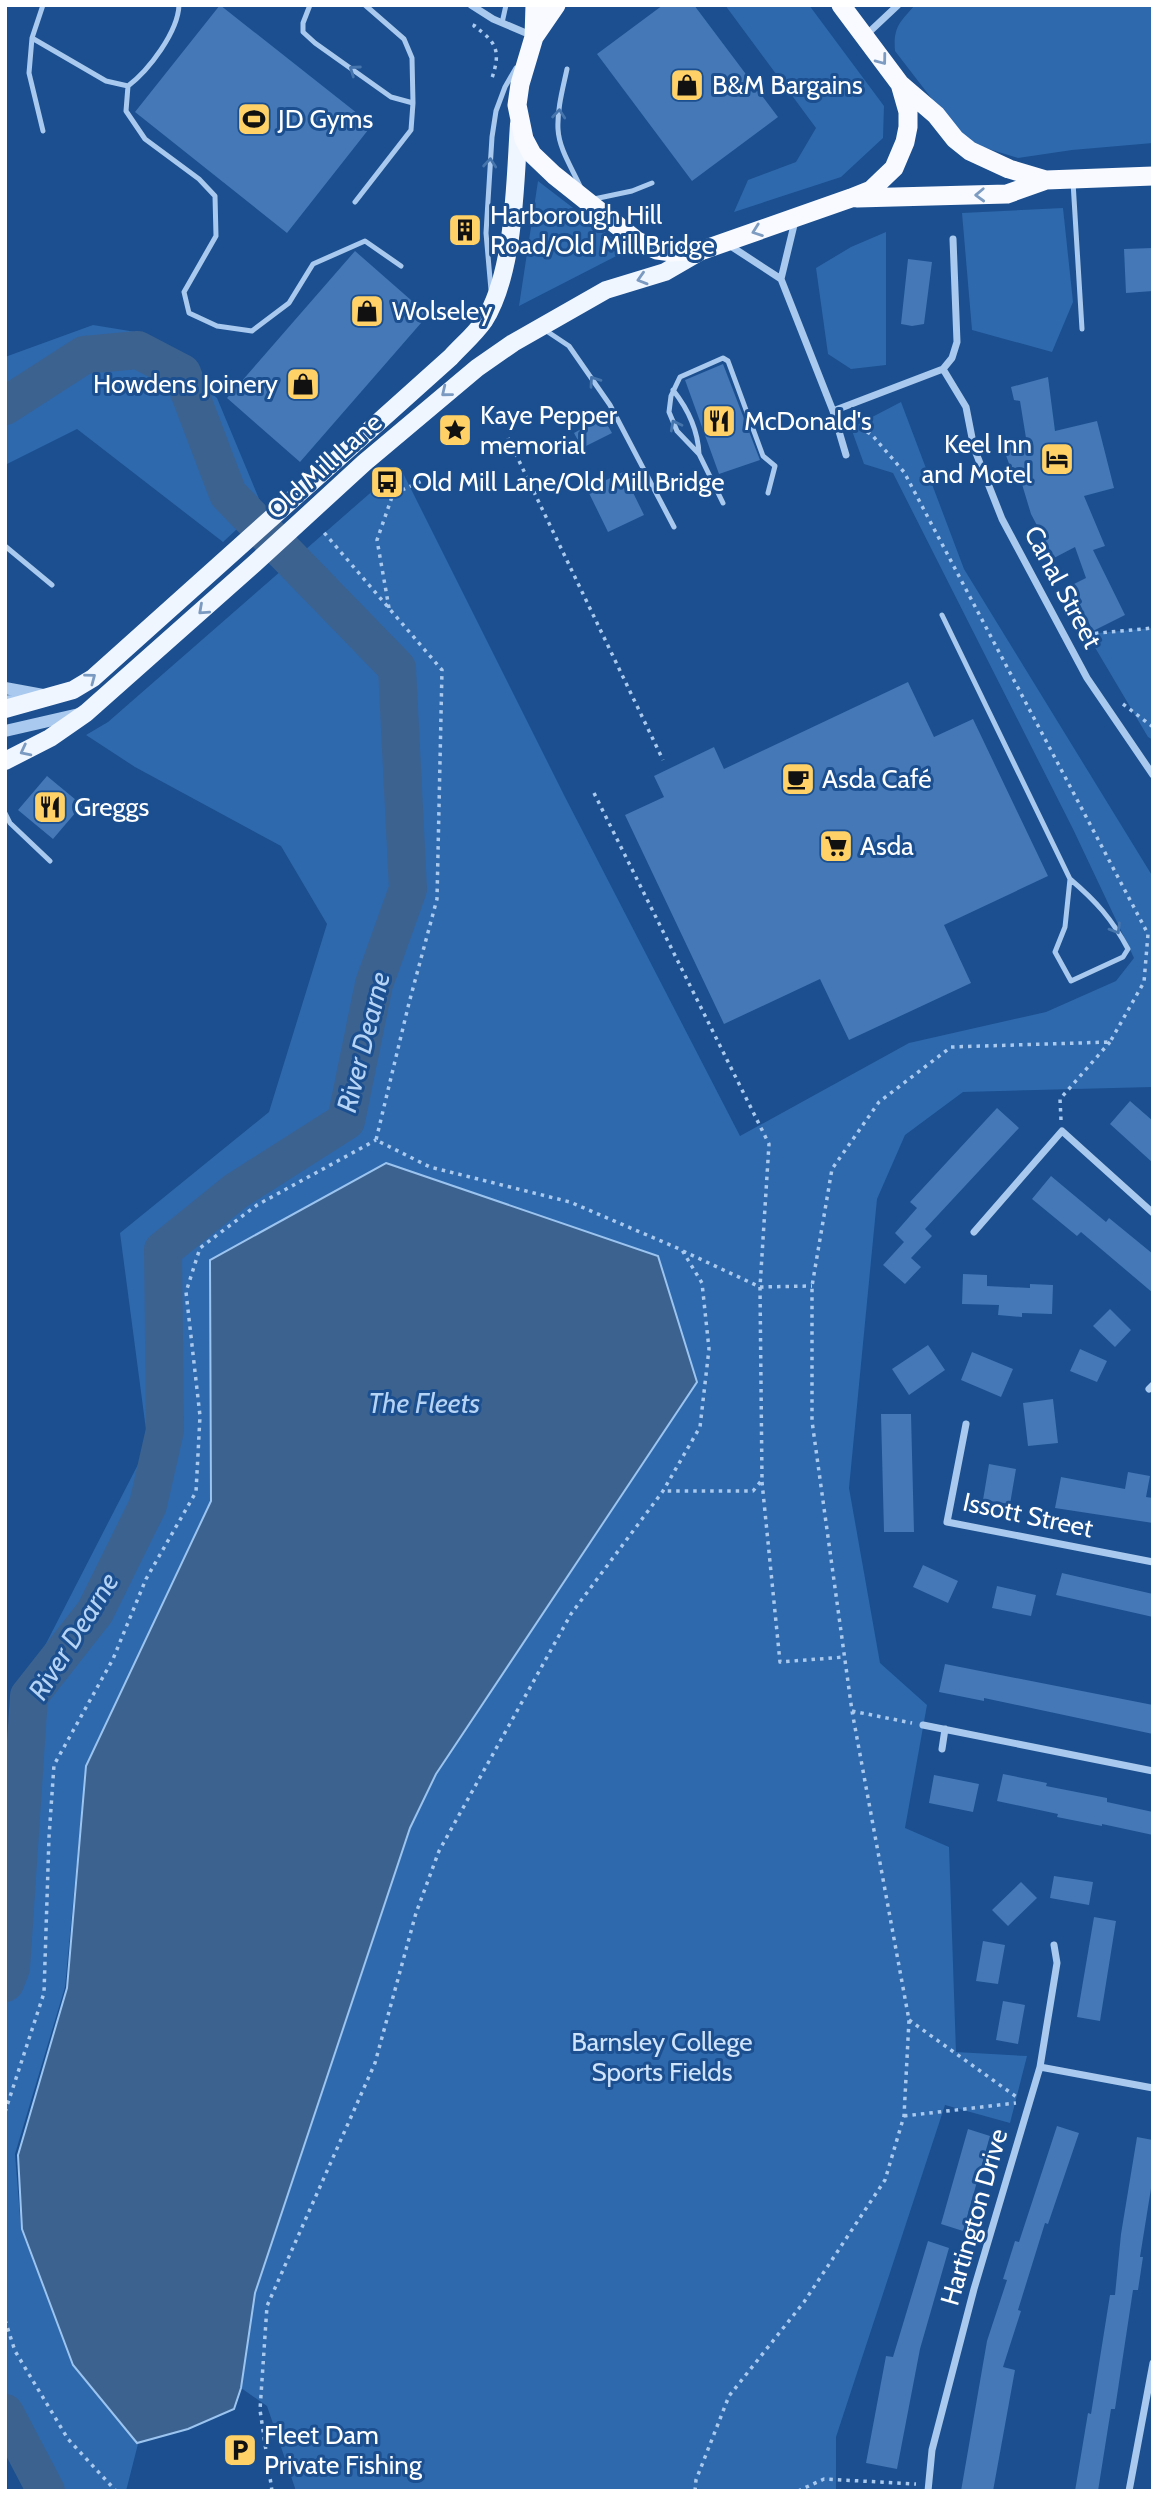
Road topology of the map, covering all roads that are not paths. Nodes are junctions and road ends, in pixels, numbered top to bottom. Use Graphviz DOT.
graph roads {
  1 [pos="43,5"];
  2 [pos="179,5"];
  3 [pos="310,5"];
  4 [pos="365,5"];
  5 [pos="471,5"];
  6 [pos="506,5"];
  7 [pos="536,5"];
  8 [pos="556,5"];
  9 [pos="841,5"];
  10 [pos="898,5"];
  11 [pos="502,23"];
  12 [pos="534,37"];
  13 [pos="865,37"];
  14 [pos="32,38"];
  15 [pos="567,69"];
  16 [pos="900,84"];
  17 [pos="128,86"];
  18 [pos="413,103"];
  19 [pos="519,121"];
  20 [pos="43,131"];
  21 [pos="1153,176"];
  22 [pos="1072,179"];
  23 [pos="1046,180"];
  24 [pos="652,183"];
  25 [pos="850,198"];
  26 [pos="586,201"];
  27 [pos="355,202"];
  28 [pos="796,217"];
  29 [pos="953,239"];
  30 [pos="725,243"];
  31 [pos="703,250"];
  32 [pos="401,266"];
  33 [pos="781,279"];
  34 [pos="489,311"];
  35 [pos="540,327"];
  36 [pos="1082,329"];
  37 [pos="943,369"];
  38 [pos="673,390"];
  39 [pos="833,411"];
  40 [pos="699,454"];
  41 [pos="846,455"];
  42 [pos="768,493"];
  43 [pos="723,503"];
  44 [pos="674,527"];
  45 [pos="5,546"];
  46 [pos="52,585"];
  47 [pos="942,615"];
  48 [pos="5,688"];
  49 [pos="53,696"];
  50 [pos="5,698"];
  51 [pos="5,709"];
  52 [pos="86,713"];
  53 [pos="5,731"];
  54 [pos="5,761"];
  55 [pos="1153,775"];
  56 [pos="5,813"];
  57 [pos="50,861"];
  58 [pos="1070,879"];
  59 [pos="1153,1213"];
  60 [pos="974,1233"];
  61 [pos="966,1424"];
  62 [pos="1153,1562"];
  63 [pos="923,1725"];
  64 [pos="945,1730"];
  65 [pos="942,1749"];
  66 [pos="1153,1771"];
  67 [pos="1054,1945"];
  68 [pos="1040,2067"];
  69 [pos="1153,2088"];
  70 [pos="1153,2363"];
  71 [pos="929,2488"];
  72 [pos="1129,2491"];
  1 -- 14 [label="lane"];
  2 -- 17 [label="lane"];
  18 -- 3 [label="lane, one-way"];
  4 -- 18 [label="lane"];
  5 -- 11 [label="street"];
  6 -- 11 [label="lane"];
  7 -- 12 [label="highway"];
  8 -- 12 [label="highway"];
  9 -- 13 [label="highway"];
  10 -- 13 [label="street"];
  11 -- 12 [label="street"];
  12 -- 19 [label="highway"];
  34 -- 12 [label="lane, one-way"];
  13 -- 16 [label="highway, one-way"];
  14 -- 17 [label="lane"];
  14 -- 20 [label="lane"];
  26 -- 15 [label="lane, one-way"];
  16 -- 23 [label="highway"];
  16 -- 25 [label="highway"];
  17 -- 32 [label="lane"];
  18 -- 27 [label="lane"];
  19 -- 26 [label="highway"];
  19 -- 34 [label="main road"];
  21 -- 22 [label="highway"];
  22 -- 23 [label="highway"];
  22 -- 36 [label="lane"];
  23 -- 25 [label="highway, one-way"];
  24 -- 26 [label="lane"];
  25 -- 28 [label="highway"];
  26 -- 31 [label="highway"];
  28 -- 30 [label="highway, one-way"];
  28 -- 33 [label="street"];
  29 -- 37 [label="street"];
  30 -- 31 [label="highway"];
  30 -- 33 [label="street"];
  31 -- 35 [label="main road, Old Mill Lane, one-way"];
  33 -- 39 [label="street"];
  49 -- 34 [label="main road, Old Mill Lane, one-way"];
  44 -- 35 [label="lane, one-way"];
  35 -- 52 [label="main road, Old Mill Lane, one-way"];
  37 -- 39 [label="street"];
  37 -- 55 [label="street, Canal Street"];
  38 -- 40 [label="lane"];
  40 -- 38 [label="lane, one-way"];
  38 -- 42 [label="lane"];
  39 -- 41 [label="street"];
  40 -- 43 [label="lane"];
  45 -- 46 [label="lane"];
  47 -- 58 [label="lane"];
  48 -- 49 [label="street"];
  49 -- 50 [label="lane"];
  49 -- 51 [label="main road, Old Mill Lane"];
  52 -- 53 [label="street"];
  52 -- 54 [label="main road, Old Mill Lane, one-way"];
  56 -- 57 [label="lane"];
  58 -- 58 [label="lane, one-way"];
  59 -- 60 [label="street"];
  61 -- 62 [label="street, Issott Street"];
  63 -- 64 [label="street"];
  64 -- 65 [label="street"];
  64 -- 66 [label="street"];
  67 -- 68 [label="street, Hartington Drive"];
  68 -- 69 [label="street"];
  68 -- 71 [label="street, Hartington Drive"];
  70 -- 72 [label="street"];
}
